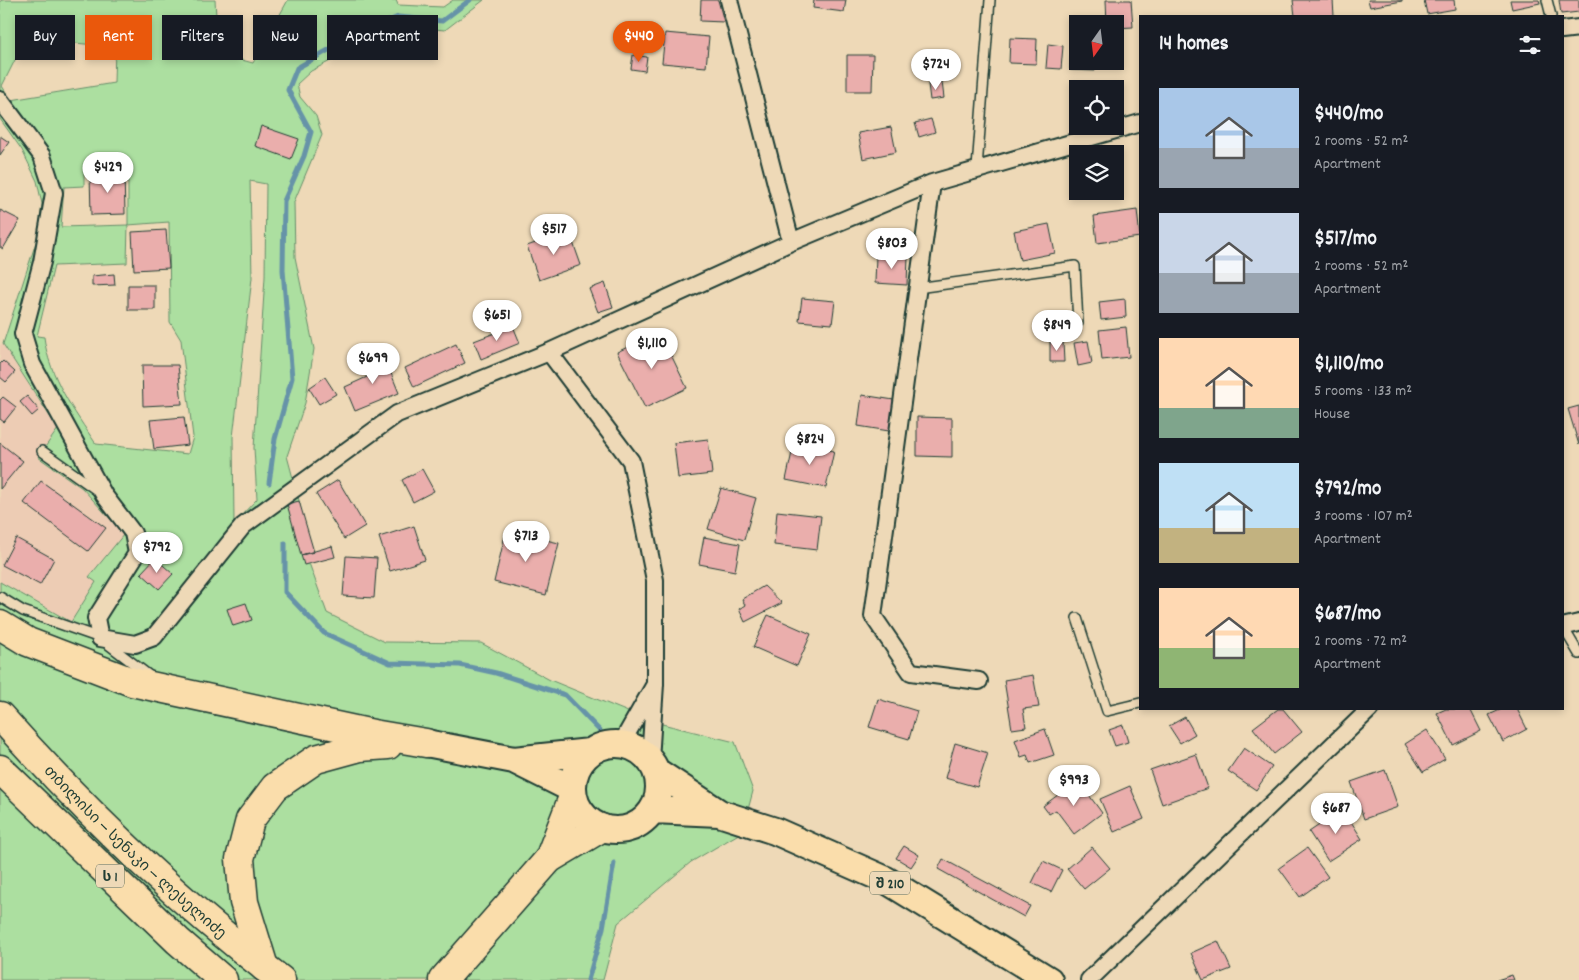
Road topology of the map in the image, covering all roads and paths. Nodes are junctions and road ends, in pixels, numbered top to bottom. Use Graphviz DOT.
graph roads {
  1 [pos="729,0"];
  2 [pos="990,0"];
  3 [pos="1547,0"];
  4 [pos="1551,15"];
  5 [pos="1579,28"];
  6 [pos="1564,30"];
  7 [pos="0,100"];
  8 [pos="1139,123"];
  9 [pos="977,168"];
  10 [pos="932,183"];
  11 [pos="792,242"];
  12 [pos="918,288"];
  13 [pos="1078,323"];
  14 [pos="549,352"];
  15 [pos="42,451"];
  16 [pos="104,495"];
  17 [pos="0,597"];
  18 [pos="1077,618"];
  19 [pos="1579,622"];
  20 [pos="0,625"];
  21 [pos="1564,627"];
  22 [pos="1564,629"];
  23 [pos="100,638"];
  24 [pos="1579,654"];
  25 [pos="979,681"];
  26 [pos="655,684"];
  27 [pos="168,690"];
  28 [pos="1139,703"];
  29 [pos="1369,710"];
  30 [pos="0,716"];
  31 [pos="426,743"];
  32 [pos="621,744"];
  33 [pos="590,752"];
  34 [pos="514,760"];
  35 [pos="653,766"];
  36 [pos="0,769"];
  37 [pos="573,793"];
  38 [pos="653,810"];
  39 [pos="719,813"];
  40 [pos="601,828"];
  41 [pos="550,859"];
  42 [pos="272,973"];
  43 [pos="223,980"];
  44 [pos="444,980"];
  45 [pos="1049,980"];
  46 [pos="1088,980"];
  1 -- 11 [label="street"];
  2 -- 9 [label="lane"];
  3 -- 4 [label="lane"];
  5 -- 6 [label="street"];
  7 -- 16 [label="street"];
  8 -- 9 [label="street"];
  9 -- 10 [label="street"];
  10 -- 11 [label="street"];
  10 -- 12 [label="street"];
  11 -- 14 [label="street"];
  12 -- 13 [label="lane"];
  12 -- 25 [label="street"];
  14 -- 23 [label="street"];
  14 -- 26 [label="street"];
  15 -- 16 [label="lane"];
  16 -- 23 [label="street"];
  17 -- 23 [label="lane"];
  18 -- 28 [label="lane"];
  19 -- 21 [label="street"];
  20 -- 27 [label="highway"];
  22 -- 24 [label="lane"];
  23 -- 27 [label="lane"];
  26 -- 32 [label="street"];
  26 -- 35 [label="street"];
  27 -- 31 [label="highway"];
  29 -- 46 [label="street"];
  30 -- 42 [label="highway, თბილისი — სენაკი — ლესელიძე / ს 1"];
  31 -- 34 [label="main road"];
  31 -- 42 [label="highway"];
  32 -- 33 [label="main road"];
  32 -- 35 [label="main road"];
  33 -- 34 [label="main road"];
  33 -- 37 [label="main road"];
  34 -- 37 [label="main road"];
  35 -- 38 [label="main road"];
  35 -- 39 [label="main road, შ 210"];
  36 -- 43 [label="highway, ს 1"];
  37 -- 40 [label="main road"];
  37 -- 41 [label="highway"];
  38 -- 39 [label="main road, შ 210"];
  38 -- 40 [label="main road"];
  39 -- 45 [label="main road, შ 210"];
  40 -- 41 [label="highway"];
  41 -- 44 [label="highway"];
}
